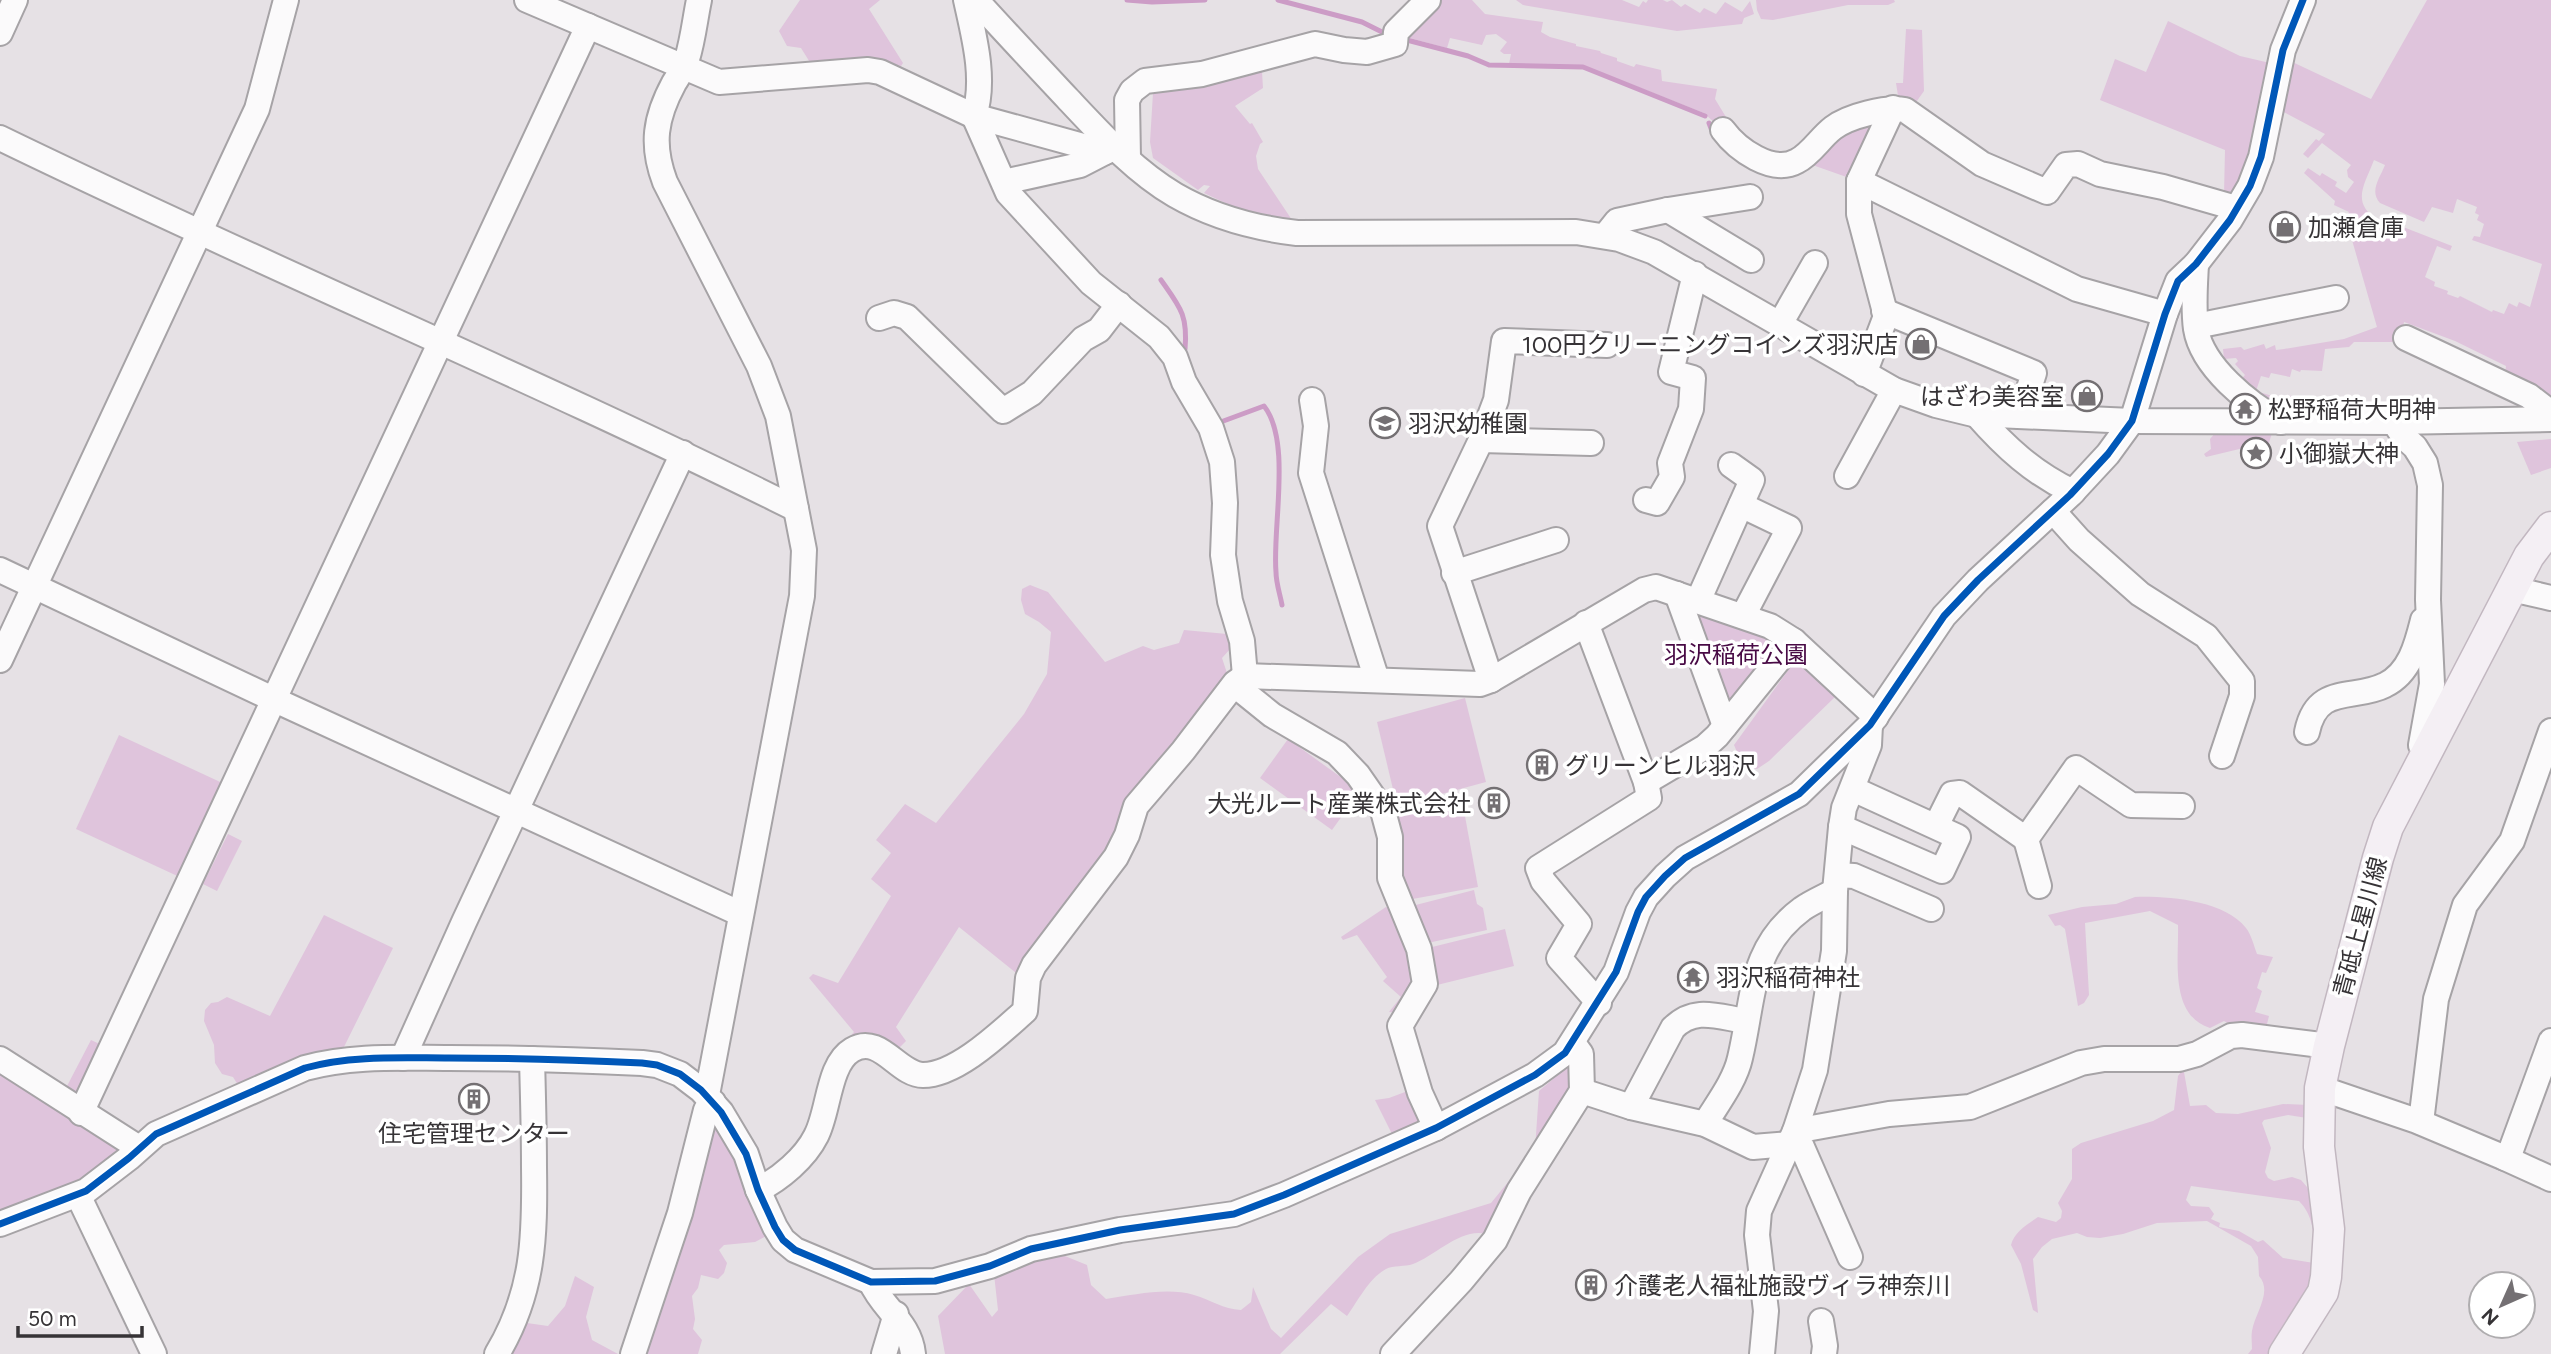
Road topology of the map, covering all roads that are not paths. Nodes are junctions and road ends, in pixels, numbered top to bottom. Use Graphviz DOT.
graph roads {
  1 [pos="15,0"];
  2 [pos="286,0"];
  3 [pos="527,0"];
  4 [pos="699,0"];
  5 [pos="1428,0"];
  6 [pos="2303,0"];
  7 [pos="976,1"];
  8 [pos="588,26"];
  9 [pos="0,33"];
  10 [pos="684,68"];
  11 [pos="1892,108"];
  12 [pos="974,116"];
  13 [pos="1723,130"];
  14 [pos="0,138"];
  15 [pos="1116,152"];
  16 [pos="1859,181"];
  17 [pos="1004,182"];
  18 [pos="1749,197"];
  19 [pos="2236,208"];
  20 [pos="1668,210"];
  21 [pos="201,232"];
  22 [pos="1605,236"];
  23 [pos="1751,260"];
  24 [pos="1815,263"];
  25 [pos="2196,264"];
  26 [pos="1695,274"];
  27 [pos="2336,298"];
  28 [pos="1119,304"];
  29 [pos="1884,311"];
  30 [pos="2165,314"];
  31 [pos="879,318"];
  32 [pos="1780,324"];
  33 [pos="2196,326"];
  34 [pos="2406,338"];
  35 [pos="442,342"];
  36 [pos="1607,345"];
  37 [pos="1864,374"];
  38 [pos="1894,390"];
  39 [pos="1312,400"];
  40 [pos="2551,413"];
  41 [pos="1976,414"];
  42 [pos="2020,416"];
  43 [pos="2551,419"];
  44 [pos="2132,421"];
  45 [pos="2281,422"];
  46 [pos="2394,422"];
  47 [pos="1481,440"];
  48 [pos="1591,443"];
  49 [pos="683,453"];
  50 [pos="1731,465"];
  51 [pos="1847,476"];
  52 [pos="2073,492"];
  53 [pos="1646,500"];
  54 [pos="1741,505"];
  55 [pos="796,509"];
  56 [pos="2053,511"];
  57 [pos="2551,527"];
  58 [pos="1556,540"];
  59 [pos="0,570"];
  60 [pos="1454,573"];
  61 [pos="34,586"];
  62 [pos="2512,589"];
  63 [pos="1687,598"];
  64 [pos="2551,598"];
  65 [pos="2428,600"];
  66 [pos="1743,617"];
  67 [pos="1586,623"];
  68 [pos="1794,641"];
  69 [pos="0,660"];
  70 [pos="1245,676"];
  71 [pos="1377,680"];
  72 [pos="1491,680"];
  73 [pos="275,700"];
  74 [pos="1873,721"];
  75 [pos="1725,726"];
  76 [pos="2551,732"];
  77 [pos="2307,733"];
  78 [pos="2428,752"];
  79 [pos="2222,756"];
  80 [pos="1646,782"];
  81 [pos="1853,789"];
  82 [pos="2182,806"];
  83 [pos="516,809"];
  84 [pos="1936,826"];
  85 [pos="1840,827"];
  86 [pos="2026,839"];
  87 [pos="1836,883"];
  88 [pos="2039,886"];
  89 [pos="1931,909"];
  90 [pos="741,914"];
  91 [pos="1599,1003"];
  92 [pos="1746,1021"];
  93 [pos="2551,1041"];
  94 [pos="1573,1043"];
  95 [pos="2329,1046"];
  96 [pos="403,1058"];
  97 [pos="0,1059"];
  98 [pos="533,1059"];
  99 [pos="2320,1088"];
  100 [pos="1582,1091"];
  101 [pos="710,1099"];
  102 [pos="1631,1107"];
  103 [pos="81,1113"];
  104 [pos="2421,1122"];
  105 [pos="1705,1124"];
  106 [pos="1436,1128"];
  107 [pos="1792,1137"];
  108 [pos="139,1148"];
  109 [pos="2505,1158"];
  110 [pos="2551,1178"];
  111 [pos="758,1190"];
  112 [pos="78,1195"];
  113 [pos="0,1224"];
  114 [pos="1850,1256"];
  115 [pos="871,1282"];
  116 [pos="896,1314"];
  117 [pos="1821,1321"];
  118 [pos="154,1354"];
  119 [pos="496,1354"];
  120 [pos="633,1354"];
  121 [pos="884,1354"];
  122 [pos="913,1354"];
  123 [pos="1393,1354"];
  124 [pos="1762,1354"];
  125 [pos="1824,1354"];
  126 [pos="2284,1354"];
  1 -- 9 [label="street"];
  2 -- 21 [label="street"];
  3 -- 8 [label="street"];
  4 -- 10 [label="street"];
  5 -- 15 [label="street"];
  6 -- 19 [label="street"];
  7 -- 12 [label="street"];
  7 -- 15 [label="street"];
  8 -- 10 [label="street"];
  8 -- 35 [label="street"];
  10 -- 12 [label="street"];
  10 -- 55 [label="street"];
  11 -- 13 [label="street"];
  11 -- 16 [label="street"];
  11 -- 19 [label="street"];
  12 -- 15 [label="street"];
  12 -- 17 [label="street"];
  14 -- 21 [label="street"];
  15 -- 17 [label="street"];
  15 -- 22 [label="street"];
  16 -- 29 [label="street"];
  16 -- 30 [label="street"];
  17 -- 28 [label="street"];
  18 -- 20 [label="street"];
  19 -- 25 [label="street"];
  20 -- 22 [label="street"];
  20 -- 23 [label="street"];
  21 -- 35 [label="street"];
  21 -- 61 [label="street"];
  22 -- 26 [label="street"];
  24 -- 32 [label="street"];
  25 -- 30 [label="street"];
  25 -- 33 [label="street"];
  26 -- 32 [label="street"];
  26 -- 53 [label="street"];
  27 -- 33 [label="street"];
  28 -- 31 [label="street"];
  28 -- 70 [label="street"];
  29 -- 37 [label="street"];
  29 -- 42 [label="street"];
  30 -- 44 [label="street"];
  32 -- 37 [label="street"];
  33 -- 45 [label="street"];
  34 -- 40 [label="street"];
  35 -- 49 [label="street"];
  35 -- 73 [label="street"];
  36 -- 47 [label="street"];
  37 -- 38 [label="street"];
  38 -- 41 [label="street"];
  38 -- 51 [label="street"];
  39 -- 71 [label="street"];
  41 -- 42 [label="street"];
  41 -- 52 [label="street"];
  42 -- 44 [label="street"];
  43 -- 46 [label="street"];
  44 -- 45 [label="street"];
  44 -- 52 [label="street"];
  45 -- 46 [label="street"];
  46 -- 65 [label="street"];
  47 -- 48 [label="street"];
  47 -- 60 [label="street"];
  49 -- 55 [label="street"];
  49 -- 83 [label="street"];
  50 -- 54 [label="street"];
  52 -- 56 [label="street"];
  54 -- 63 [label="street"];
  54 -- 66 [label="street"];
  55 -- 90 [label="street"];
  56 -- 74 [label="street"];
  56 -- 79 [label="street"];
  57 -- 62 [label="main road, 青砥上星川線"];
  58 -- 60 [label="street"];
  59 -- 61 [label="street"];
  60 -- 72 [label="street"];
  61 -- 69 [label="street"];
  61 -- 73 [label="street"];
  62 -- 64 [label="street"];
  62 -- 78 [label="main road, 青砥上星川線"];
  63 -- 66 [label="street"];
  63 -- 67 [label="street"];
  63 -- 75 [label="street"];
  65 -- 77 [label="street"];
  65 -- 78 [label="street"];
  66 -- 68 [label="street"];
  67 -- 72 [label="street"];
  67 -- 80 [label="street"];
  68 -- 74 [label="street"];
  68 -- 75 [label="street"];
  70 -- 71 [label="street"];
  70 -- 106 [label="street"];
  70 -- 111 [label="street"];
  71 -- 72 [label="street"];
  73 -- 83 [label="street"];
  73 -- 103 [label="street"];
  74 -- 81 [label="street"];
  74 -- 91 [label="street"];
  75 -- 80 [label="street"];
  76 -- 104 [label="street"];
  78 -- 95 [label="main road, 青砥上星川線"];
  80 -- 91 [label="street"];
  81 -- 84 [label="street"];
  81 -- 85 [label="street"];
  82 -- 86 [label="street"];
  83 -- 90 [label="street"];
  83 -- 96 [label="street"];
  84 -- 85 [label="street"];
  84 -- 86 [label="street"];
  85 -- 87 [label="street"];
  86 -- 88 [label="street"];
  87 -- 89 [label="street"];
  87 -- 92 [label="street"];
  87 -- 107 [label="street"];
  90 -- 101 [label="street"];
  91 -- 94 [label="street"];
  92 -- 102 [label="street"];
  92 -- 105 [label="street"];
  93 -- 109 [label="street"];
  94 -- 100 [label="street"];
  94 -- 106 [label="street"];
  95 -- 99 [label="main road, 青砥上星川線"];
  95 -- 107 [label="street"];
  96 -- 98 [label="street"];
  96 -- 108 [label="street"];
  97 -- 103 [label="street"];
  98 -- 101 [label="street"];
  98 -- 119 [label="street"];
  99 -- 104 [label="street"];
  99 -- 126 [label="main road, 青砥上星川線"];
  100 -- 102 [label="street"];
  100 -- 123 [label="street"];
  101 -- 111 [label="street"];
  101 -- 120 [label="street"];
  102 -- 105 [label="street"];
  103 -- 108 [label="street"];
  104 -- 109 [label="street"];
  105 -- 107 [label="street"];
  106 -- 115 [label="street"];
  107 -- 114 [label="street"];
  107 -- 124 [label="street"];
  108 -- 112 [label="street"];
  109 -- 110 [label="street"];
  111 -- 115 [label="street"];
  112 -- 113 [label="street"];
  112 -- 118 [label="street"];
  115 -- 116 [label="street"];
  116 -- 121 [label="street"];
  116 -- 122 [label="street"];
  117 -- 125 [label="street"];
}
